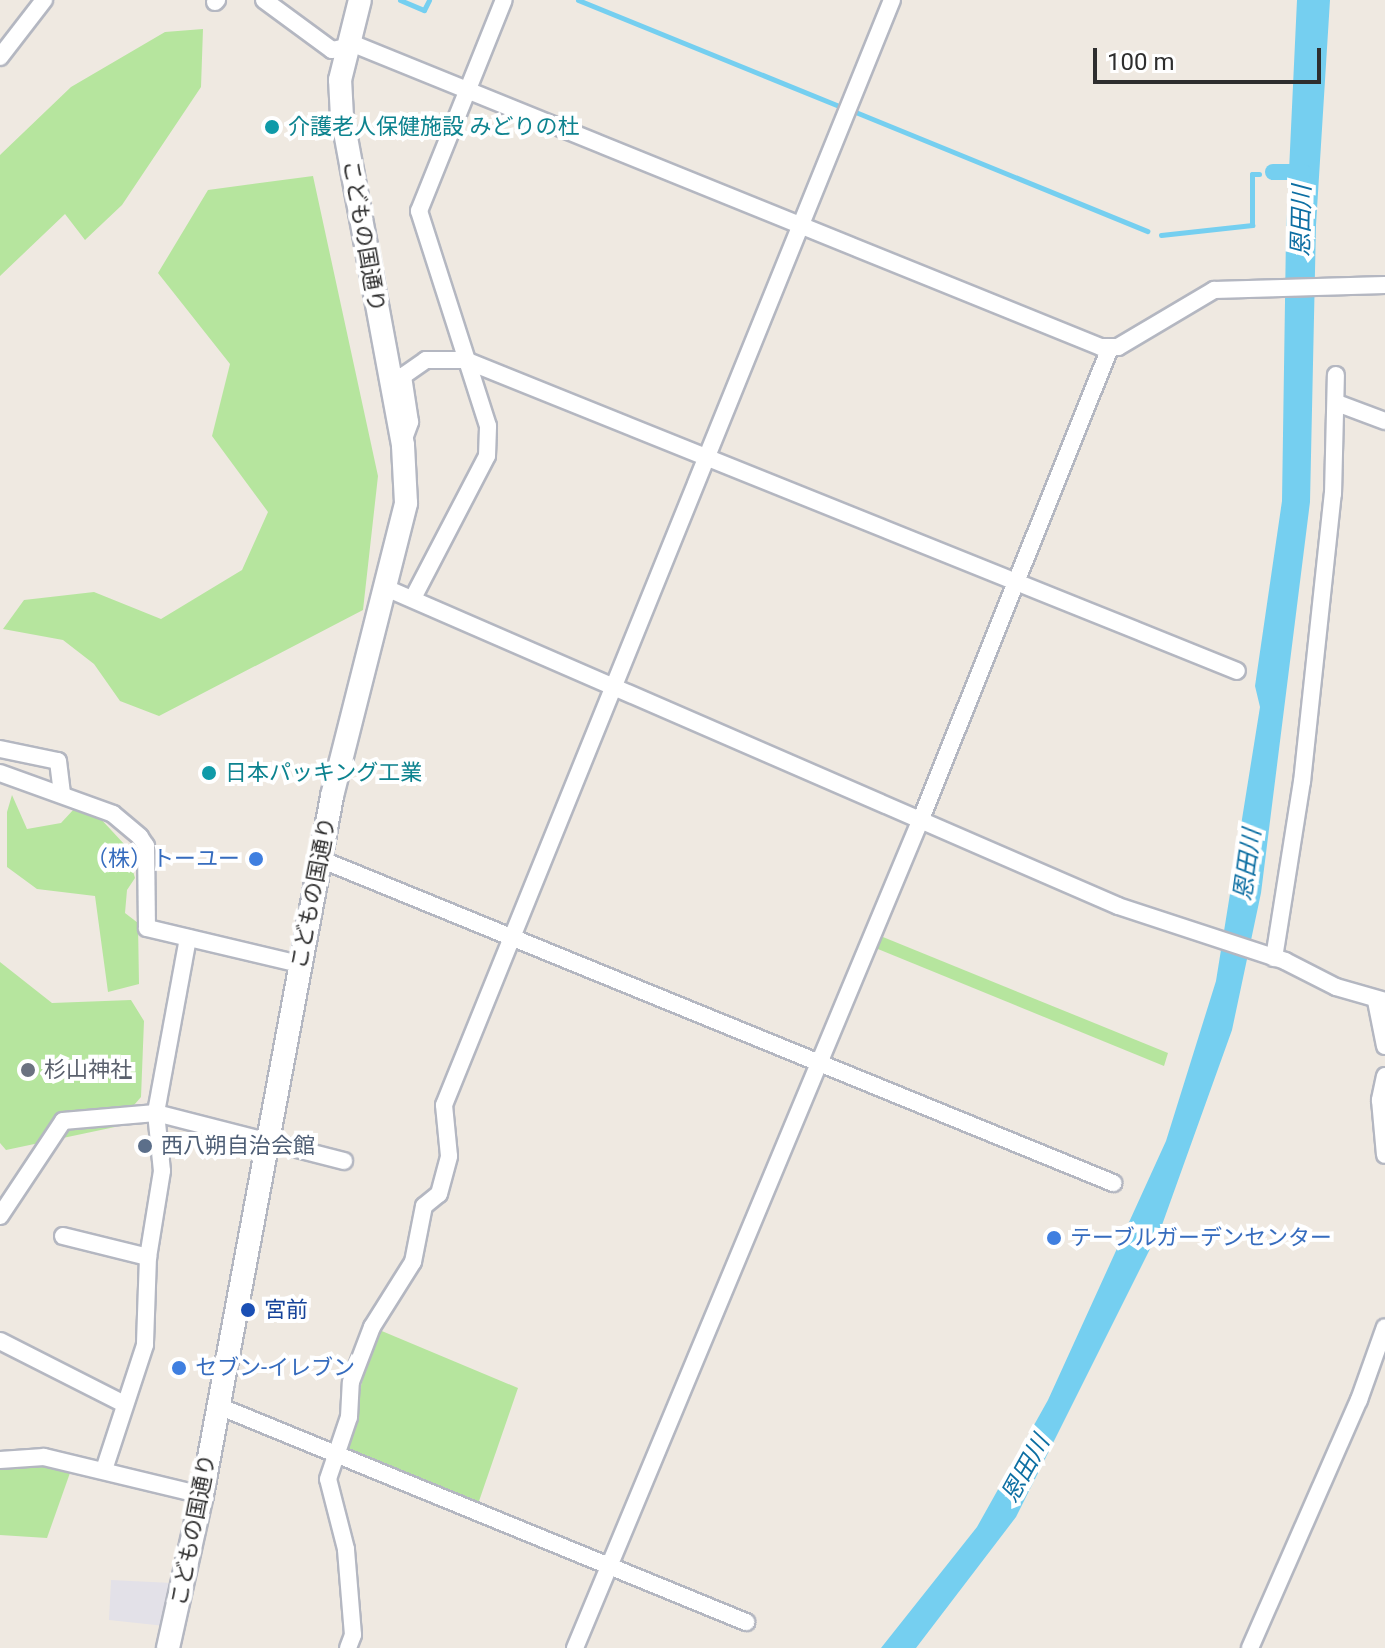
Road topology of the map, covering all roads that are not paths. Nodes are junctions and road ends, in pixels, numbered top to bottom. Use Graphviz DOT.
graph roads {
  1 [pos="44,0"];
  2 [pos="264,0"];
  3 [pos="360,0"];
  4 [pos="504,0"];
  5 [pos="892,0"];
  6 [pos="345,46"];
  7 [pos="0,57"];
  8 [pos="467,90"];
  9 [pos="802,225"];
  10 [pos="1385,285"];
  11 [pos="1110,348"];
  12 [pos="465,360"];
  13 [pos="1336,375"];
  14 [pos="1337,403"];
  15 [pos="1385,421"];
  16 [pos="403,445"];
  17 [pos="708,458"];
  18 [pos="1013,581"];
  19 [pos="386,588"];
  20 [pos="413,598"];
  21 [pos="1237,671"];
  22 [pos="617,685"];
  23 [pos="0,749"];
  24 [pos="0,773"];
  25 [pos="62,793"];
  26 [pos="921,819"];
  27 [pos="320,859"];
  28 [pos="188,938"];
  29 [pos="514,938"];
  30 [pos="1271,956"];
  31 [pos="299,964"];
  32 [pos="1380,1001"];
  33 [pos="1385,1046"];
  34 [pos="816,1062"];
  35 [pos="1385,1076"];
  36 [pos="156,1113"];
  37 [pos="267,1142"];
  38 [pos="1385,1155"];
  39 [pos="344,1161"];
  40 [pos="1113,1183"];
  41 [pos="0,1216"];
  42 [pos="63,1236"];
  43 [pos="148,1257"];
  44 [pos="1385,1327"];
  45 [pos="0,1341"];
  46 [pos="124,1404"];
  47 [pos="216,1405"];
  48 [pos="335,1453"];
  49 [pos="0,1460"];
  50 [pos="104,1470"];
  51 [pos="202,1495"];
  52 [pos="609,1565"];
  53 [pos="746,1622"];
  54 [pos="168,1648"];
  55 [pos="348,1648"];
  56 [pos="575,1648"];
  57 [pos="1250,1648"];
  1 -- 7 [label="street"];
  2 -- 6 [label="street"];
  3 -- 6 [label="main road, こどもの国通り"];
  4 -- 8 [label="street"];
  5 -- 9 [label="street"];
  6 -- 8 [label="street"];
  6 -- 16 [label="main road, こどもの国通り"];
  8 -- 9 [label="street"];
  8 -- 12 [label="street"];
  9 -- 11 [label="street"];
  9 -- 17 [label="street"];
  10 -- 11 [label="street"];
  11 -- 18 [label="street"];
  12 -- 16 [label="street"];
  12 -- 17 [label="street"];
  12 -- 20 [label="street"];
  13 -- 14 [label="street"];
  14 -- 15 [label="street"];
  14 -- 30 [label="street"];
  16 -- 19 [label="main road, こどもの国通り"];
  17 -- 18 [label="street"];
  17 -- 22 [label="street"];
  18 -- 21 [label="street"];
  18 -- 26 [label="street"];
  19 -- 20 [label="street"];
  19 -- 27 [label="main road, こどもの国通り"];
  20 -- 22 [label="street"];
  22 -- 26 [label="street"];
  22 -- 29 [label="street"];
  23 -- 25 [label="street"];
  24 -- 25 [label="street"];
  25 -- 28 [label="street"];
  26 -- 30 [label="street"];
  26 -- 34 [label="street"];
  27 -- 29 [label="street"];
  27 -- 31 [label="main road, こどもの国通り"];
  28 -- 31 [label="street"];
  28 -- 36 [label="street"];
  29 -- 34 [label="street"];
  29 -- 48 [label="street"];
  30 -- 32 [label="street"];
  31 -- 37 [label="main road, こどもの国通り"];
  32 -- 33 [label="street"];
  34 -- 40 [label="street"];
  34 -- 52 [label="street"];
  35 -- 38 [label="street"];
  36 -- 37 [label="street"];
  36 -- 41 [label="street"];
  36 -- 43 [label="street"];
  37 -- 39 [label="street"];
  37 -- 47 [label="main road, こどもの国通り"];
  42 -- 43 [label="street"];
  43 -- 46 [label="street"];
  44 -- 57 [label="street"];
  45 -- 46 [label="street"];
  46 -- 50 [label="street"];
  47 -- 48 [label="street"];
  47 -- 51 [label="main road, こどもの国通り"];
  48 -- 52 [label="street"];
  48 -- 55 [label="street"];
  49 -- 50 [label="street"];
  50 -- 51 [label="street"];
  51 -- 54 [label="main road, こどもの国通り"];
  52 -- 53 [label="street"];
  52 -- 56 [label="street"];
}
